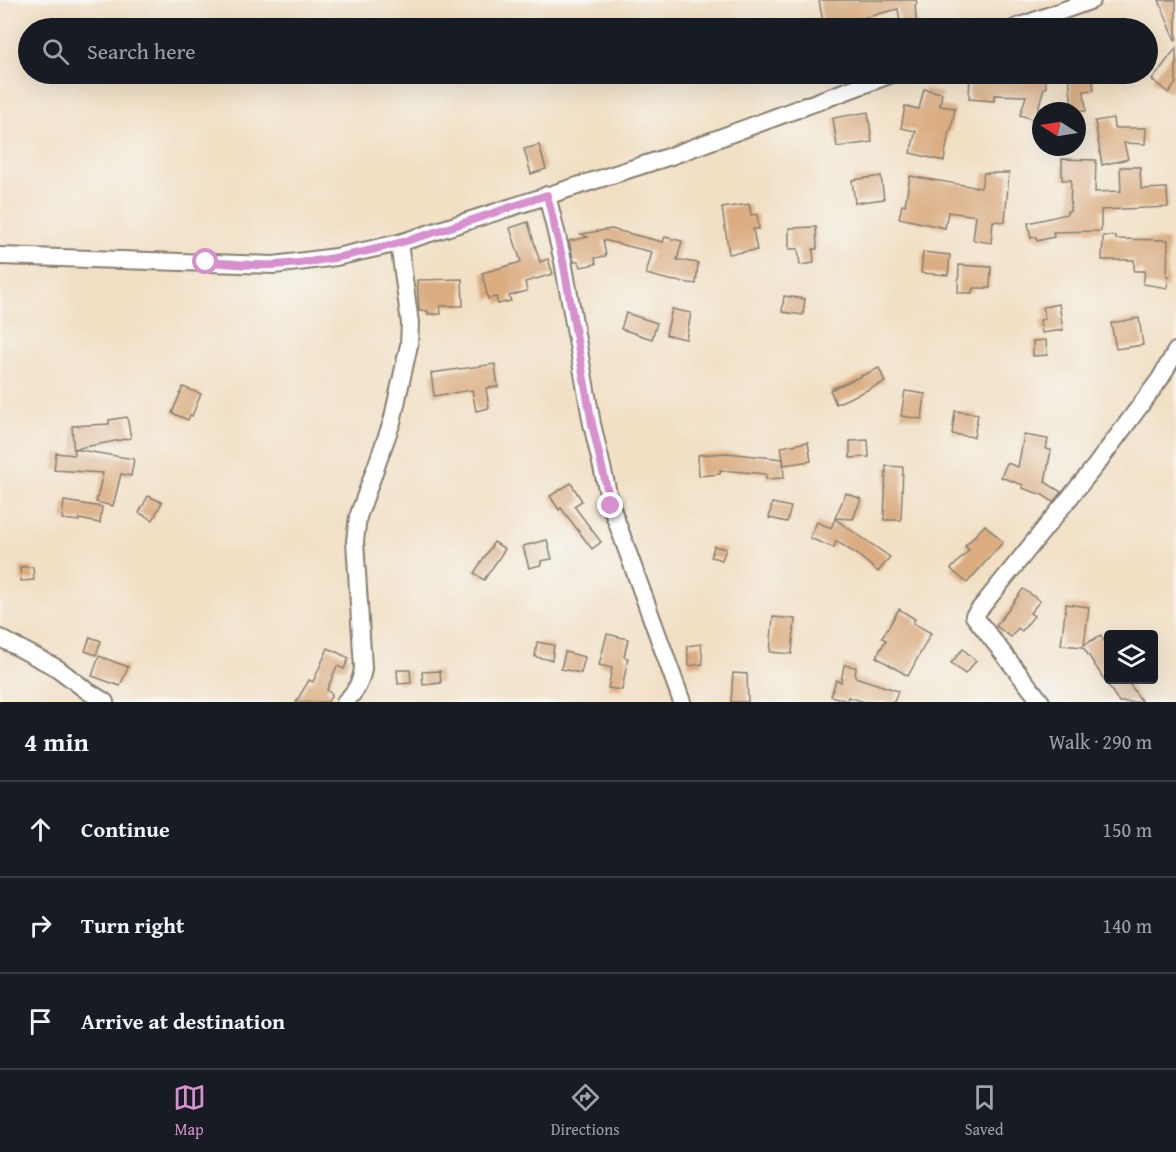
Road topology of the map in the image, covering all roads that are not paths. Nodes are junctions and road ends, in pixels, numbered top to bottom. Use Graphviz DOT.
graph roads {
  1 [pos="1092,0"];
  2 [pos="1042,18"];
  3 [pos="865,84"];
  4 [pos="547,195"];
  5 [pos="399,243"];
  6 [pos="0,256"];
  7 [pos="1176,351"];
  8 [pos="0,638"];
  9 [pos="105,702"];
  10 [pos="345,702"];
  11 [pos="682,702"];
  12 [pos="1041,702"];
  1 -- 2 [label="street"];
  3 -- 4 [label="street"];
  4 -- 5 [label="street"];
  4 -- 11 [label="street"];
  5 -- 6 [label="street"];
  5 -- 10 [label="street"];
  7 -- 12 [label="street"];
  8 -- 9 [label="street"];
}
